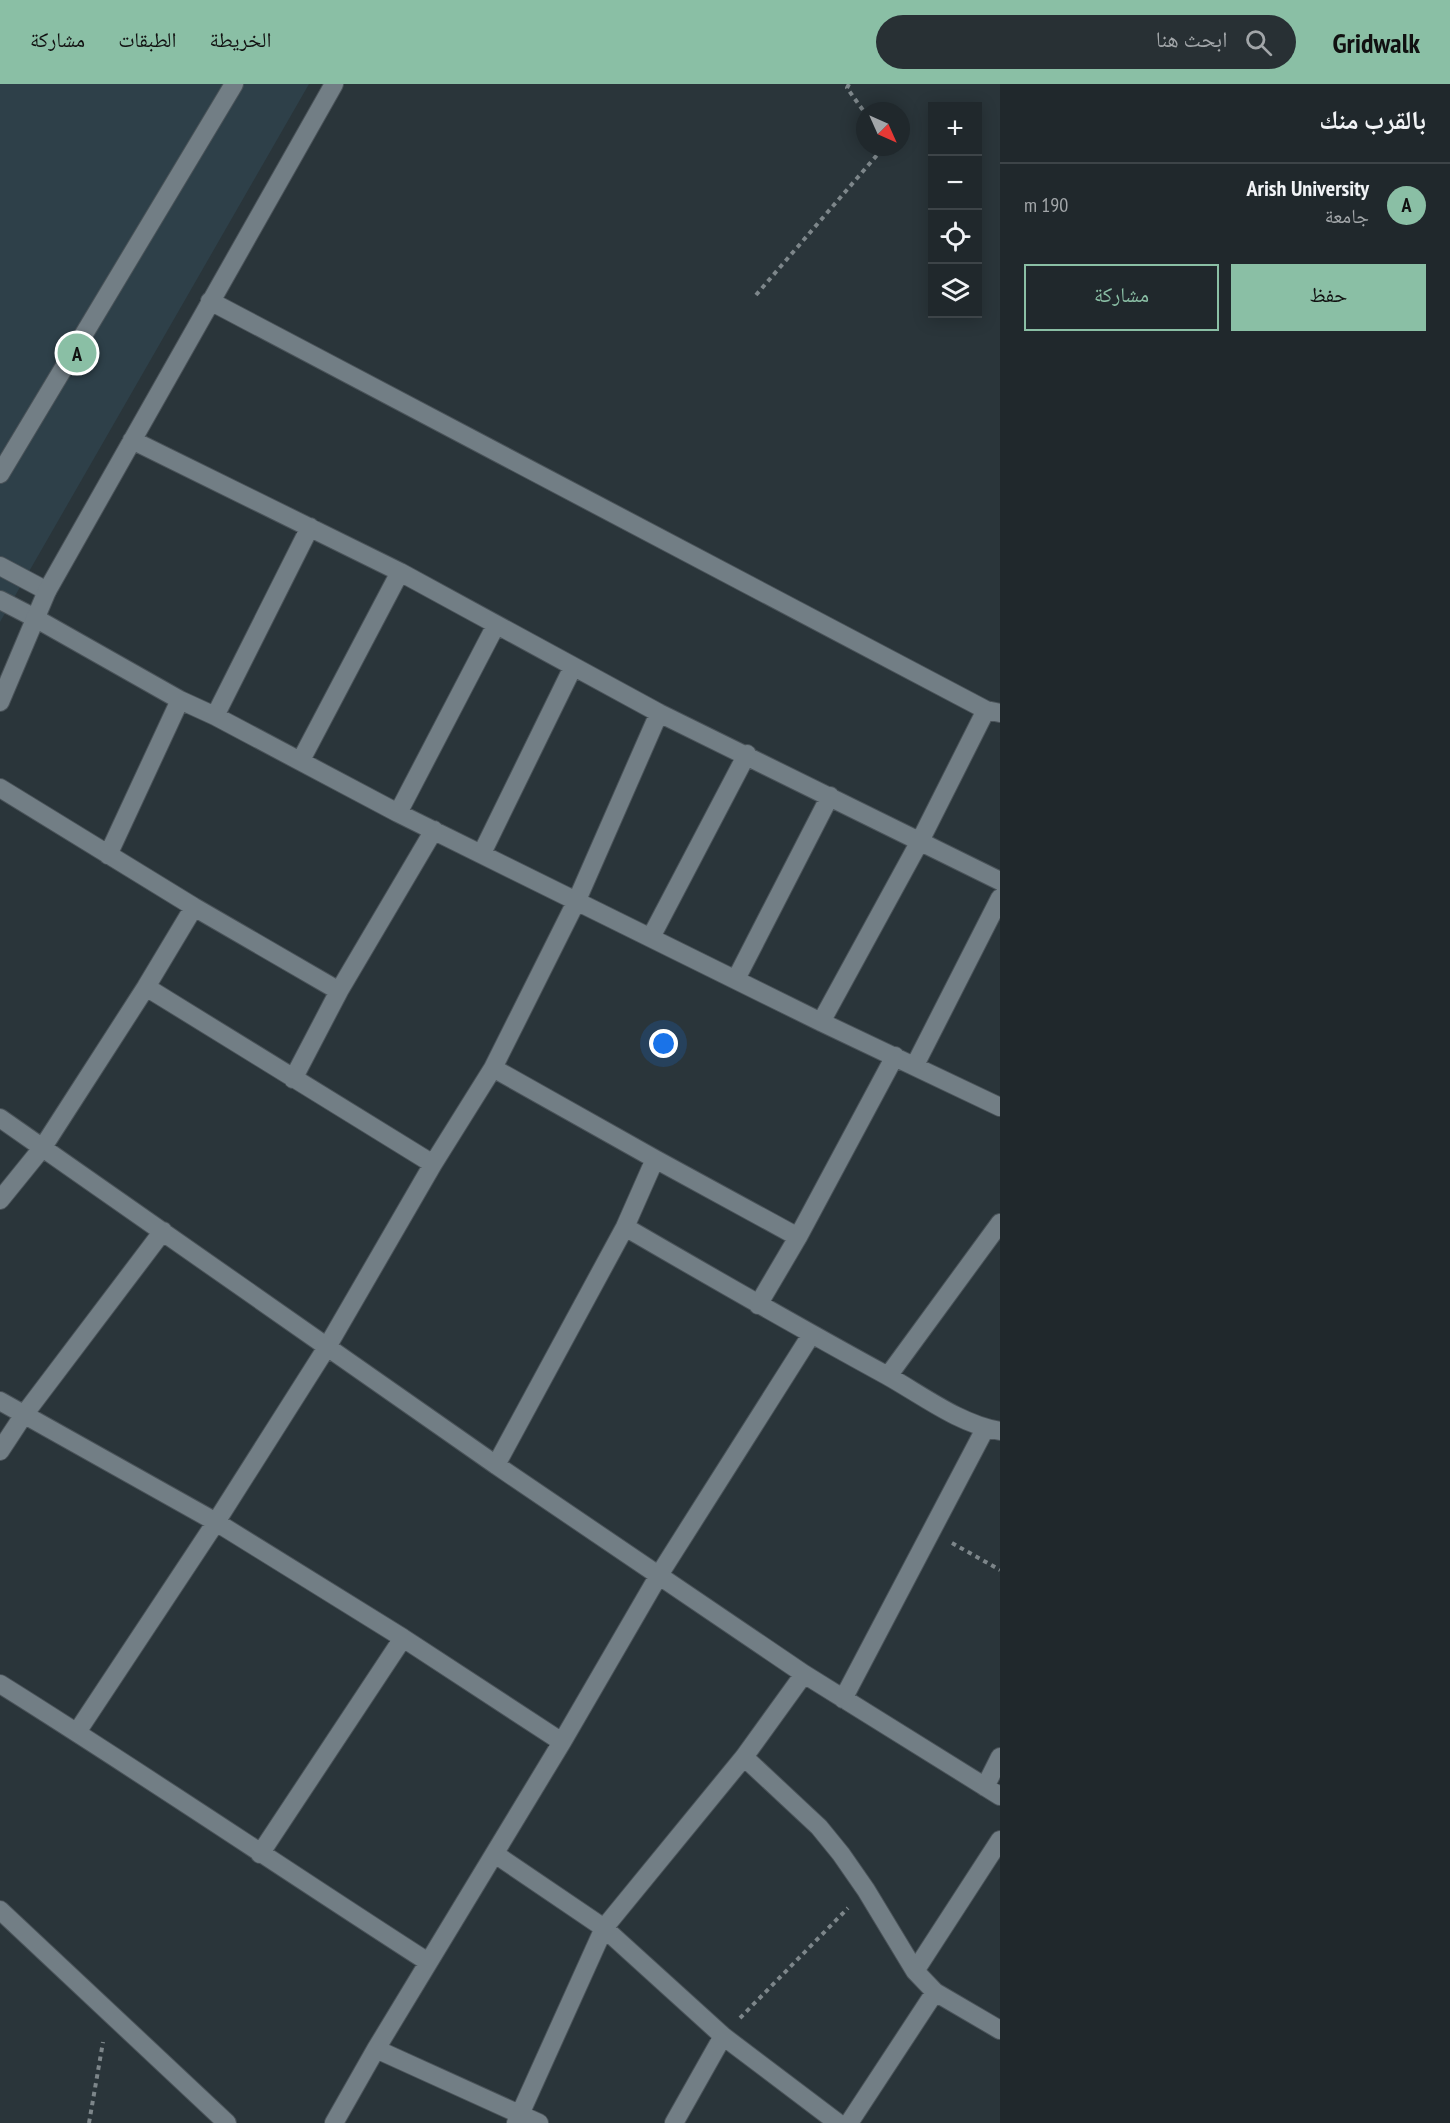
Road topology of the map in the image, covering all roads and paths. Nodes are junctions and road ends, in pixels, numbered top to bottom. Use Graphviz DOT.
graph roads {
  1 [pos="234,84"];
  2 [pos="334,84"];
  3 [pos="849,84"];
  4 [pos="858,102"];
  5 [pos="876,156"];
  6 [pos="756,295"];
  7 [pos="210,301"];
  8 [pos="132,440"];
  9 [pos="0,474"];
  10 [pos="310,527"];
  11 [pos="0,567"];
  12 [pos="400,572"];
  13 [pos="47,591"];
  14 [pos="0,600"];
  15 [pos="35,618"];
  16 [pos="496,625"];
  17 [pos="573,667"];
  18 [pos="180,700"];
  19 [pos="0,702"];
  20 [pos="659,712"];
  21 [pos="993,712"];
  22 [pos="215,716"];
  23 [pos="747,754"];
  24 [pos="301,760"];
  25 [pos="0,788"];
  26 [pos="830,796"];
  27 [pos="398,813"];
  28 [pos="434,830"];
  29 [pos="920,841"];
  30 [pos="482,853"];
  31 [pos="108,855"];
  32 [pos="1000,881"];
  33 [pos="1000,898"];
  34 [pos="577,900"];
  35 [pos="194,907"];
  36 [pos="651,937"];
  37 [pos="736,979"];
  38 [pos="146,987"];
  39 [pos="339,991"];
  40 [pos="821,1022"];
  41 [pos="895,1056"];
  42 [pos="915,1065"];
  43 [pos="493,1068"];
  44 [pos="293,1079"];
  45 [pos="997,1099"];
  46 [pos="0,1118"];
  47 [pos="43,1148"];
  48 [pos="655,1160"];
  49 [pos="433,1164"];
  50 [pos="0,1200"];
  51 [pos="1000,1223"];
  52 [pos="625,1227"];
  53 [pos="163,1231"];
  54 [pos="798,1236"];
  55 [pos="758,1305"];
  56 [pos="811,1335"];
  57 [pos="327,1347"];
  58 [pos="888,1376"];
  59 [pos="0,1401"];
  60 [pos="23,1416"];
  61 [pos="992,1430"];
  62 [pos="0,1451"];
  63 [pos="496,1465"];
  64 [pos="216,1522"];
  65 [pos="931,1531"];
  66 [pos="1000,1570"];
  67 [pos="659,1575"];
  68 [pos="403,1638"];
  69 [pos="804,1674"];
  70 [pos="0,1684"];
  71 [pos="843,1699"];
  72 [pos="77,1732"];
  73 [pos="562,1742"];
  74 [pos="744,1757"];
  75 [pos="1000,1757"];
  76 [pos="992,1791"];
  77 [pos="1000,1840"];
  78 [pos="260,1854"];
  79 [pos="495,1854"];
  80 [pos="866,1890"];
  81 [pos="0,1910"];
  82 [pos="604,1928"];
  83 [pos="428,1962"];
  84 [pos="915,1971"];
  85 [pos="935,1992"];
  86 [pos="108,2011"];
  87 [pos="1000,2030"];
  88 [pos="723,2036"];
  89 [pos="376,2049"];
  90 [pos="518,2119"];
  91 [pos="89,2123"];
  92 [pos="227,2123"];
  93 [pos="334,2123"];
  94 [pos="539,2123"];
  95 [pos="674,2123"];
  96 [pos="838,2123"];
  97 [pos="849,2123"];
  1 -- 9 [label="street"];
  2 -- 7 [label="street"];
  3 -- 4 [label="path"];
  5 -- 6 [label="path"];
  7 -- 8 [label="street"];
  7 -- 21 [label="street"];
  8 -- 10 [label="street"];
  8 -- 13 [label="street"];
  10 -- 12 [label="street"];
  10 -- 22 [label="street"];
  11 -- 13 [label="street"];
  12 -- 16 [label="street"];
  12 -- 24 [label="street"];
  13 -- 15 [label="street"];
  14 -- 15 [label="street"];
  15 -- 18 [label="street"];
  15 -- 19 [label="street"];
  16 -- 17 [label="street"];
  16 -- 27 [label="street"];
  17 -- 20 [label="street"];
  17 -- 30 [label="street"];
  18 -- 22 [label="street"];
  18 -- 31 [label="street"];
  20 -- 23 [label="street"];
  20 -- 34 [label="street"];
  21 -- 29 [label="street"];
  22 -- 24 [label="street"];
  23 -- 26 [label="street"];
  23 -- 36 [label="street"];
  24 -- 27 [label="street"];
  25 -- 31 [label="street"];
  26 -- 29 [label="street"];
  26 -- 37 [label="street"];
  27 -- 28 [label="street"];
  28 -- 30 [label="street"];
  28 -- 39 [label="street"];
  29 -- 32 [label="street"];
  29 -- 40 [label="street"];
  30 -- 34 [label="street"];
  31 -- 35 [label="street"];
  33 -- 42 [label="street"];
  34 -- 36 [label="street"];
  34 -- 43 [label="street"];
  35 -- 38 [label="street"];
  35 -- 39 [label="street"];
  36 -- 37 [label="street"];
  37 -- 40 [label="street"];
  38 -- 44 [label="street"];
  38 -- 47 [label="street"];
  39 -- 44 [label="street"];
  40 -- 41 [label="street"];
  41 -- 42 [label="street"];
  41 -- 54 [label="street"];
  42 -- 45 [label="street"];
  43 -- 48 [label="street"];
  43 -- 49 [label="street"];
  44 -- 49 [label="street"];
  46 -- 47 [label="street"];
  47 -- 50 [label="street"];
  47 -- 53 [label="street"];
  48 -- 52 [label="street"];
  48 -- 54 [label="street"];
  49 -- 57 [label="street"];
  51 -- 58 [label="street"];
  52 -- 55 [label="street"];
  52 -- 63 [label="street"];
  53 -- 57 [label="street"];
  53 -- 60 [label="street"];
  54 -- 55 [label="street"];
  55 -- 56 [label="street"];
  56 -- 58 [label="street"];
  56 -- 67 [label="street"];
  57 -- 63 [label="street"];
  57 -- 64 [label="street"];
  58 -- 61 [label="street"];
  59 -- 60 [label="street"];
  60 -- 62 [label="street"];
  60 -- 64 [label="street"];
  61 -- 65 [label="street"];
  63 -- 67 [label="street"];
  64 -- 68 [label="street"];
  64 -- 72 [label="street"];
  65 -- 66 [label="path"];
  65 -- 71 [label="street"];
  67 -- 69 [label="street"];
  67 -- 73 [label="street"];
  68 -- 73 [label="street"];
  68 -- 78 [label="street"];
  69 -- 71 [label="street"];
  69 -- 74 [label="street"];
  70 -- 72 [label="street"];
  71 -- 76 [label="street"];
  72 -- 78 [label="street"];
  73 -- 79 [label="street"];
  74 -- 80 [label="street"];
  74 -- 82 [label="street"];
  75 -- 76 [label="street"];
  77 -- 84 [label="street"];
  78 -- 83 [label="street"];
  79 -- 82 [label="street"];
  79 -- 83 [label="street"];
  80 -- 84 [label="street"];
  80 -- 88 [label="path"];
  81 -- 86 [label="street"];
  82 -- 88 [label="street"];
  82 -- 90 [label="street"];
  83 -- 89 [label="street"];
  84 -- 85 [label="street"];
  85 -- 87 [label="street"];
  85 -- 97 [label="street"];
  86 -- 91 [label="path"];
  86 -- 92 [label="street"];
  88 -- 95 [label="street"];
  88 -- 96 [label="street"];
  89 -- 90 [label="street"];
  89 -- 93 [label="street"];
  90 -- 94 [label="street"];
}
